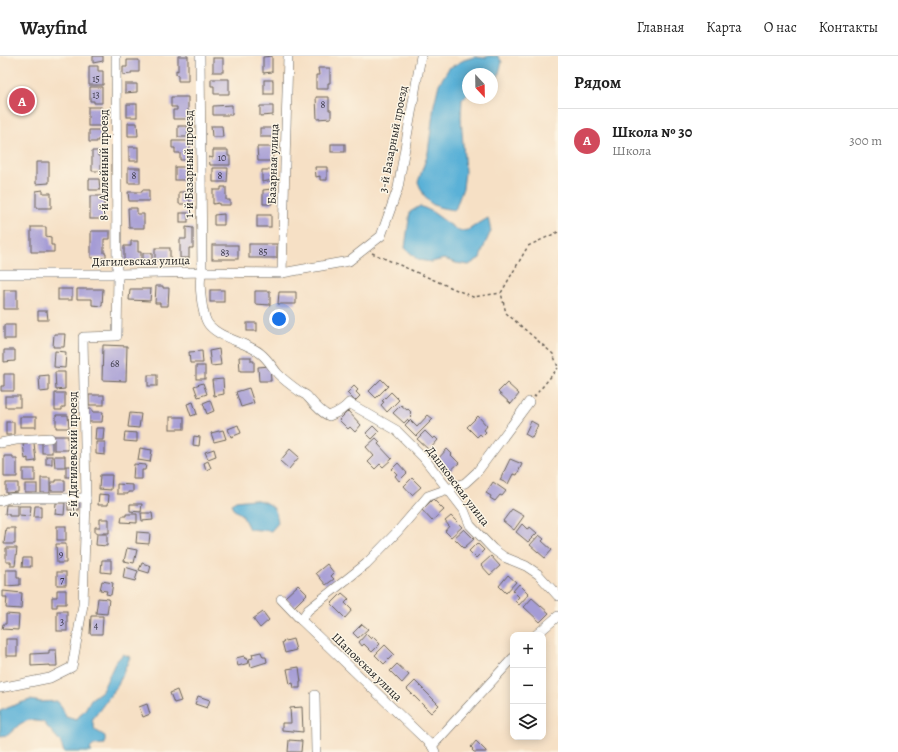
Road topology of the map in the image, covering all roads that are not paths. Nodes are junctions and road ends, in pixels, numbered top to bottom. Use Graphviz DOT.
graph roads {
  1 [pos="116,56"];
  2 [pos="200,56"];
  3 [pos="288,56"];
  4 [pos="421,56"];
  5 [pos="202,272"];
  6 [pos="0,274"];
  7 [pos="117,274"];
  8 [pos="282,274"];
  9 [pos="530,402"];
  10 [pos="50,438"];
  11 [pos="0,443"];
  12 [pos="448,489"];
  13 [pos="86,498"];
  14 [pos="0,501"];
  15 [pos="558,596"];
  16 [pos="281,599"];
  17 [pos="558,616"];
  18 [pos="301,620"];
  19 [pos="539,632"];
  20 [pos="510,661"];
  21 [pos="0,688"];
  22 [pos="315,695"];
  23 [pos="433,749"];
  24 [pos="316,752"];
  1 -- 7 [label="street, 8-й Аллейный проезд"];
  2 -- 5 [label="street, 1-й Базарный проезд"];
  3 -- 8 [label="street, Базарная улица"];
  4 -- 8 [label="street, 3-й Базарный проезд"];
  5 -- 7 [label="street, Дягилевская улица"];
  5 -- 8 [label="street, Дягилевская улица"];
  5 -- 12 [label="street, Дашковская улица"];
  6 -- 7 [label="street, Дягилевская улица"];
  7 -- 13 [label="street, 5-й Дягилевский проезд"];
  9 -- 12 [label="street"];
  10 -- 11 [label="street"];
  12 -- 15 [label="street, Дашковская улица"];
  12 -- 18 [label="street"];
  13 -- 14 [label="street"];
  13 -- 21 [label="street, 5-й Дягилевский проезд"];
  16 -- 18 [label="street, Шаповская улица"];
  17 -- 19 [label="street"];
  18 -- 23 [label="street, Шаповская улица"];
  20 -- 23 [label="street"];
  22 -- 24 [label="street"];
}
